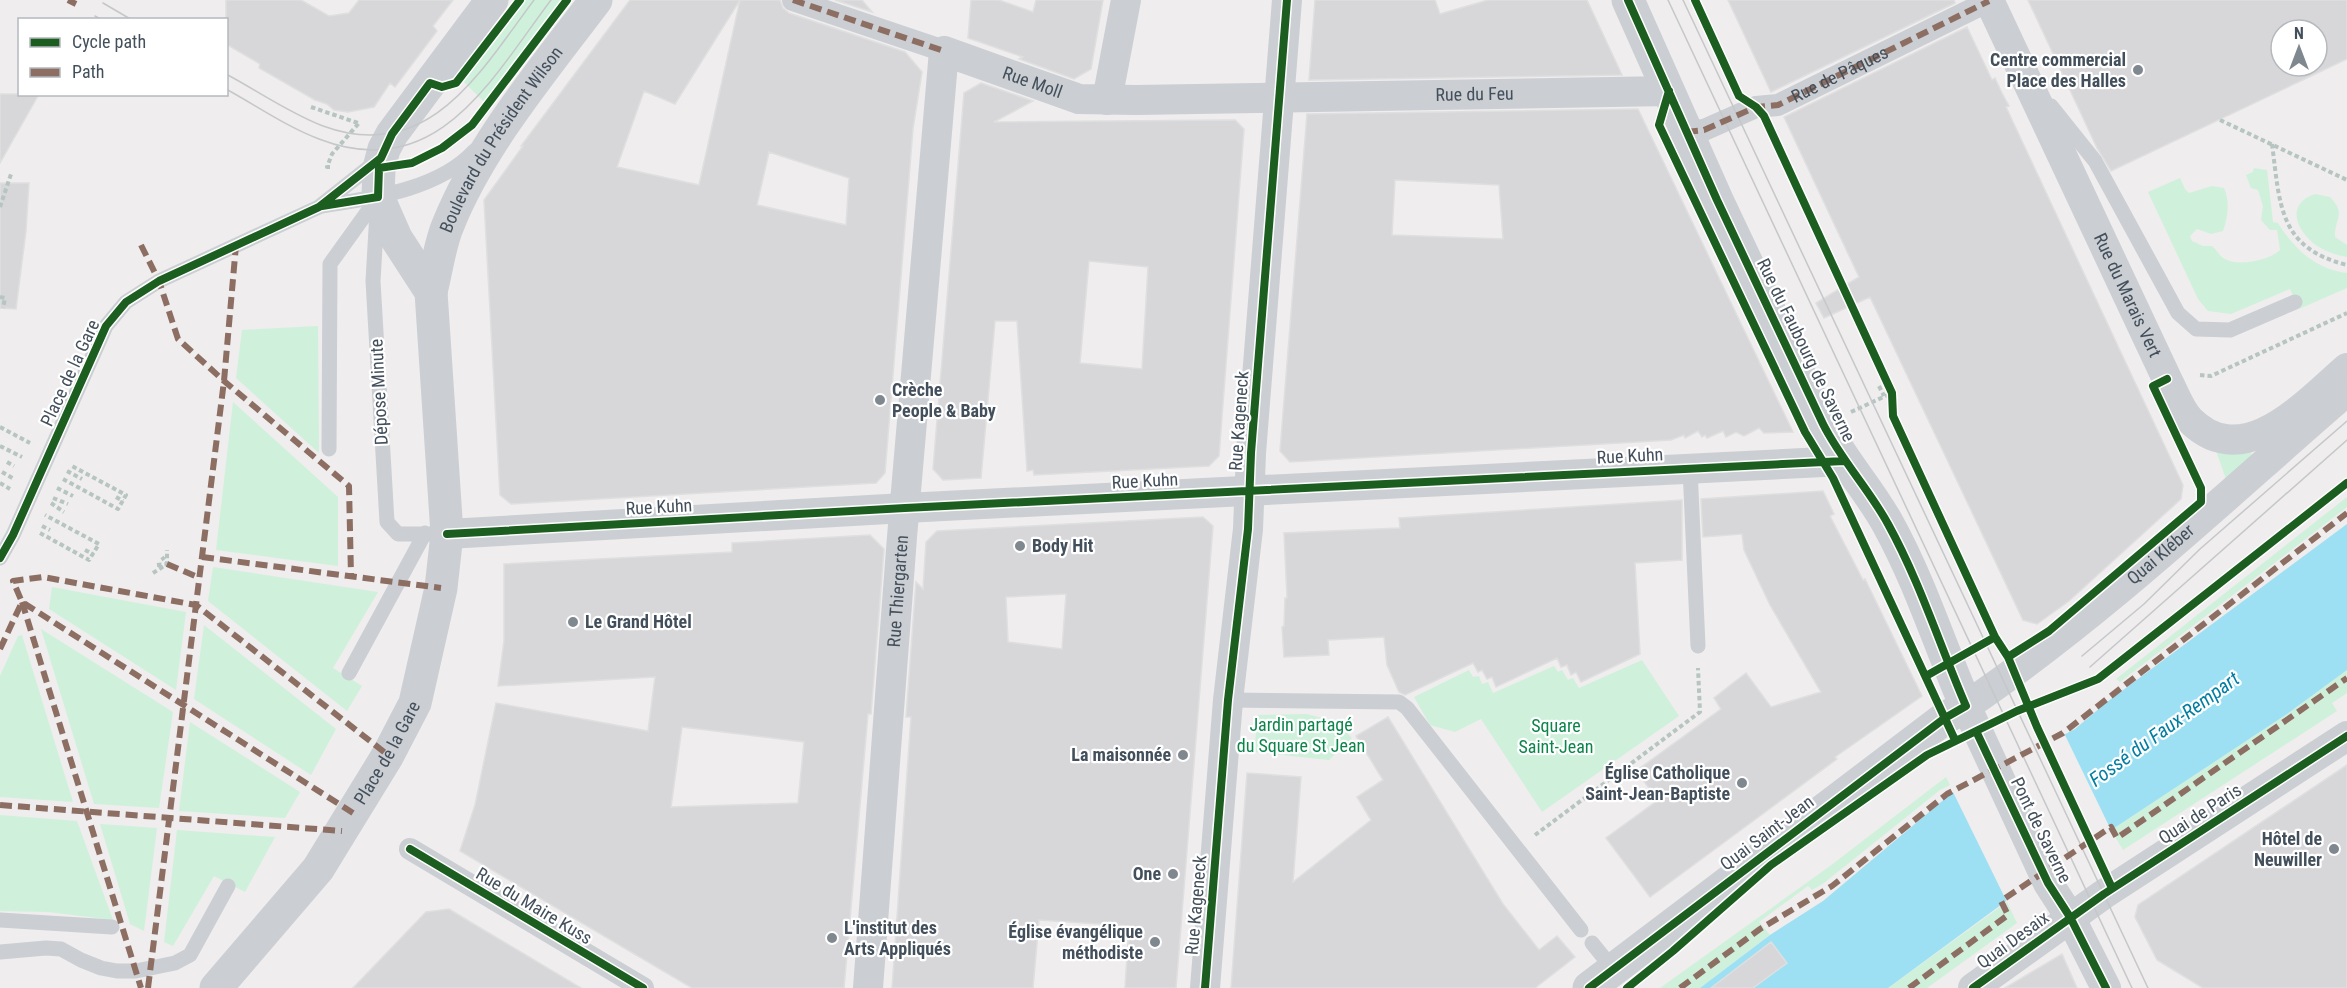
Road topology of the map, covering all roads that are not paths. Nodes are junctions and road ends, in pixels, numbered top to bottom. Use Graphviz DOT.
graph roads {
  1 [pos="492,0"];
  2 [pos="596,0"];
  3 [pos="793,0"];
  4 [pos="1126,0"];
  5 [pos="1287,0"];
  6 [pos="1628,0"];
  7 [pos="1989,0"];
  8 [pos="944,51"];
  9 [pos="2022,71"];
  10 [pos="1670,91"];
  11 [pos="1281,97"];
  12 [pos="1107,100"];
  13 [pos="513,111"];
  14 [pos="1686,132"];
  15 [pos="387,146"];
  16 [pos="378,197"];
  17 [pos="319,207"];
  18 [pos="431,292"];
  19 [pos="2295,302"];
  20 [pos="2347,368"];
  21 [pos="2347,392"];
  22 [pos="329,448"];
  23 [pos="1844,461"];
  24 [pos="1690,468"];
  25 [pos="1250,490"];
  26 [pos="904,508"];
  27 [pos="436,534"];
  28 [pos="0,558"];
  29 [pos="1698,646"];
  30 [pos="349,674"];
  31 [pos="1228,700"];
  32 [pos="1966,706"];
  33 [pos="2347,736"];
  34 [pos="1988,754"];
  35 [pos="410,849"];
  36 [pos="228,886"];
  37 [pos="2070,917"];
  38 [pos="0,920"];
  39 [pos="112,927"];
  40 [pos="1581,930"];
  41 [pos="1592,943"];
  42 [pos="0,952"];
  43 [pos="1601,979"];
  44 [pos="216,988"];
  45 [pos="644,988"];
  46 [pos="868,988"];
  47 [pos="1205,988"];
  48 [pos="1973,988"];
  49 [pos="2106,988"];
  1 -- 15 [label="main road"];
  2 -- 13 [label="main road, Boulevard du Président Wilson"];
  3 -- 8 [label="street, Rue Moll"];
  4 -- 12 [label="street"];
  5 -- 11 [label="street, Rue Kageneck"];
  6 -- 10 [label="street, Rue du Faubourg de Saverne"];
  7 -- 9 [label="street, Rue du Marais Vert"];
  7 -- 14 [label="street, Rue de Pâques"];
  8 -- 12 [label="street, Rue Moll"];
  8 -- 26 [label="street, Rue Thiergarten"];
  9 -- 19 [label="lane"];
  9 -- 20 [label="street, Rue du Marais Vert"];
  10 -- 11 [label="street, Rue du Feu"];
  10 -- 14 [label="street, Rue du Faubourg de Saverne"];
  11 -- 12 [label="street, Rue Moll"];
  11 -- 25 [label="street, Rue Kageneck"];
  13 -- 16 [label="lane"];
  13 -- 18 [label="main road, Boulevard du Président Wilson"];
  14 -- 23 [label="street, Rue du Faubourg de Saverne"];
  15 -- 16 [label="main road, Place de la Gare"];
  15 -- 17 [label="lane, Place de la Gare"];
  16 -- 17 [label="lane, Place de la Gare"];
  16 -- 18 [label="main road, Place de la Gare"];
  16 -- 22 [label="lane"];
  16 -- 27 [label="lane, Dépose Minute"];
  17 -- 28 [label="lane, Place de la Gare"];
  18 -- 27 [label="main road, Place de la Gare"];
  21 -- 32 [label="street, Quai Kléber"];
  23 -- 24 [label="street, Rue Kuhn"];
  23 -- 32 [label="street, Rue du Faubourg de Saverne"];
  24 -- 25 [label="street, Rue Kuhn"];
  24 -- 29 [label="lane"];
  25 -- 26 [label="street, Rue Kuhn"];
  25 -- 31 [label="street, Rue Kageneck"];
  26 -- 27 [label="street, Rue Kuhn"];
  26 -- 46 [label="street, Rue Thiergarten"];
  27 -- 30 [label="lane"];
  27 -- 44 [label="main road, Place de la Gare"];
  31 -- 40 [label="lane"];
  31 -- 47 [label="street, Rue Kageneck"];
  32 -- 34 [label="street, Rue du Faubourg de Saverne"];
  32 -- 43 [label="street, Quai Saint-Jean"];
  33 -- 37 [label="street, Quai de Paris"];
  34 -- 37 [label="street, Pont de Saverne"];
  35 -- 45 [label="street, Rue du Maire Kuss"];
  36 -- 42 [label="lane"];
  37 -- 48 [label="street, Quai Desaix"];
  37 -- 49 [label="street, Pont de Saverne"];
  38 -- 39 [label="lane"];
  41 -- 43 [label="lane"];
}
